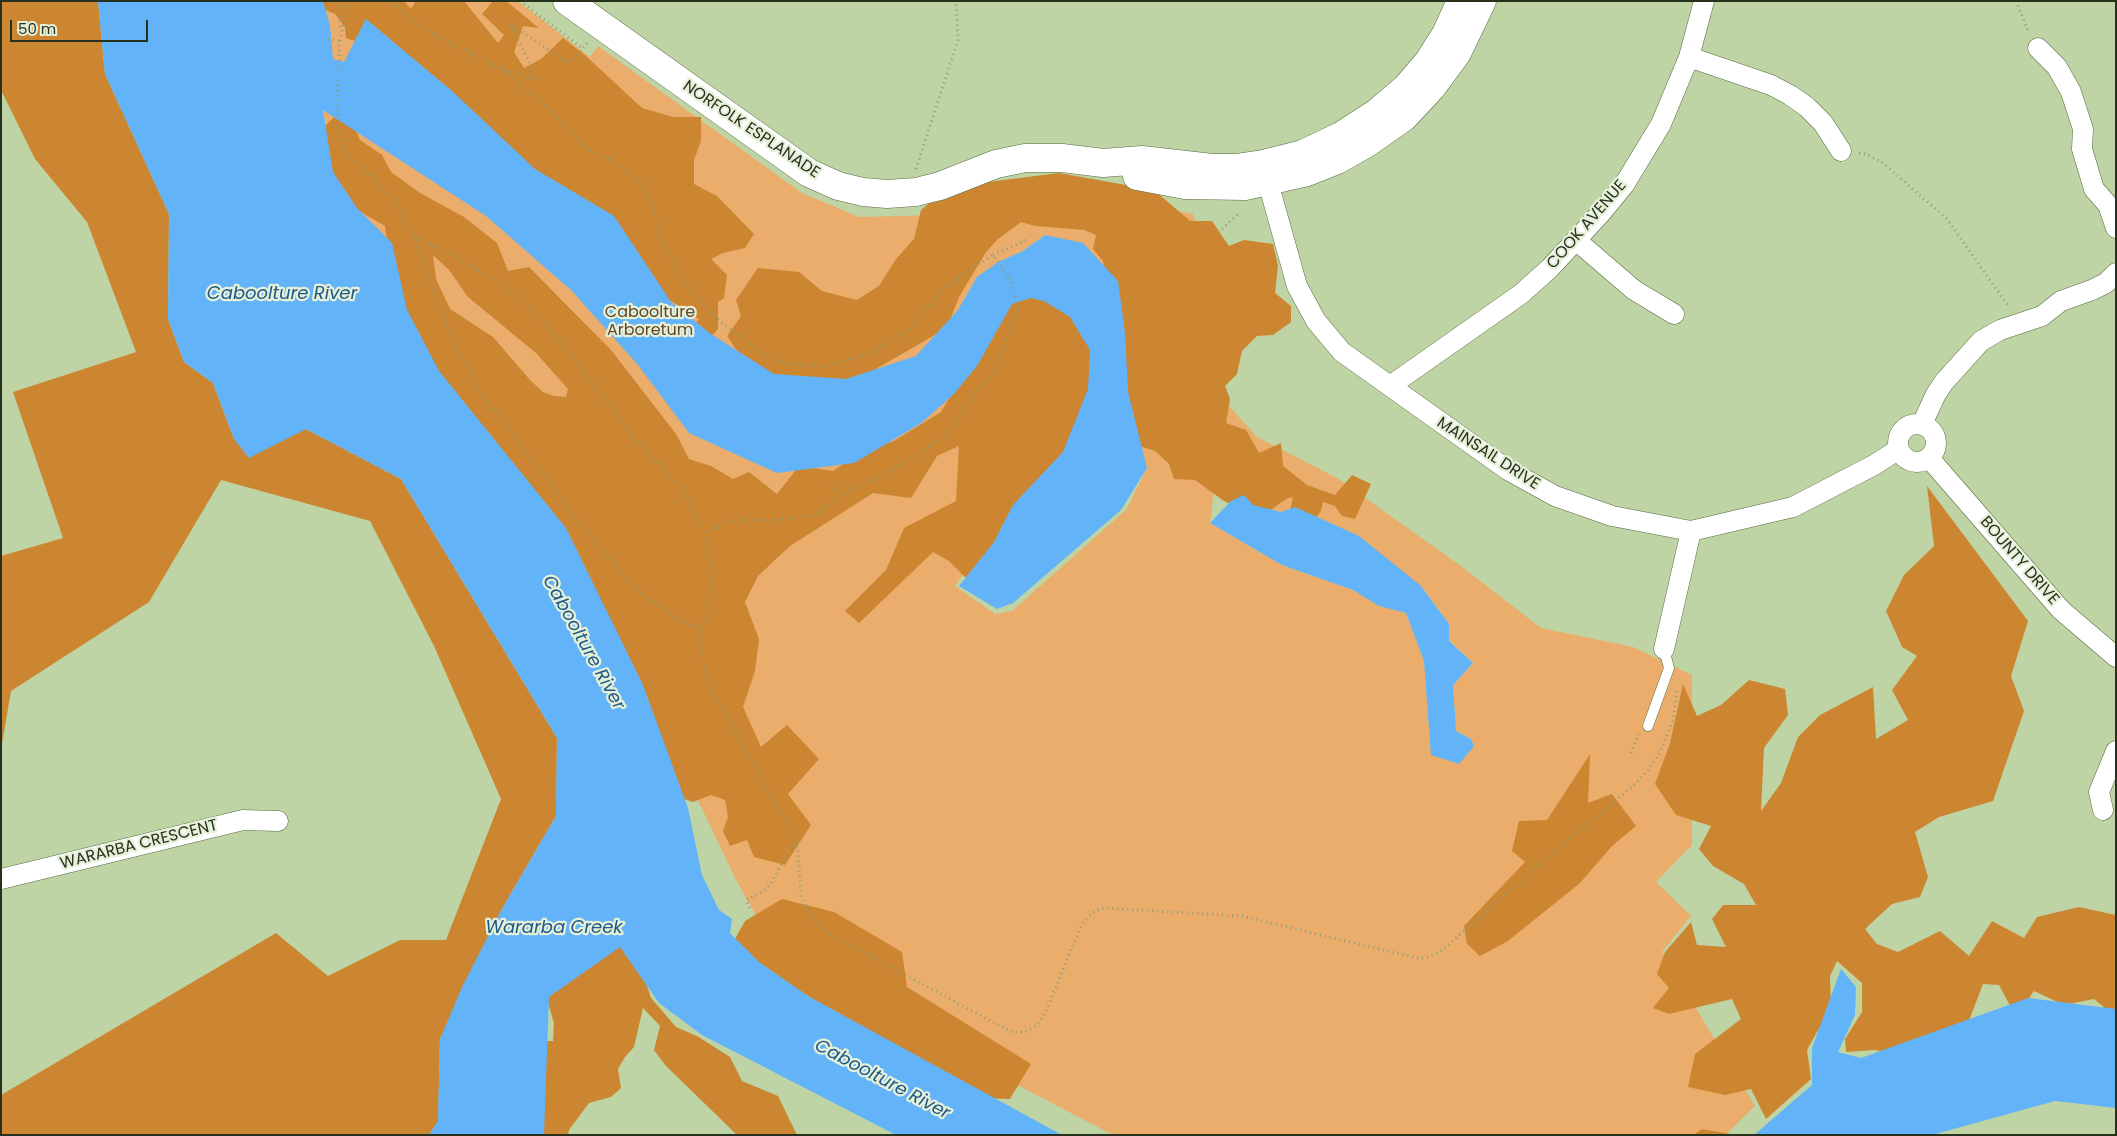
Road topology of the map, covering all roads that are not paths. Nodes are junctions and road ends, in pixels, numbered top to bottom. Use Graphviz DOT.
graph roads {
  1 [pos="567,1"];
  2 [pos="1461,1"];
  3 [pos="1482,1"];
  4 [pos="1704,1"];
  5 [pos="2038,48"];
  6 [pos="1689,57"];
  7 [pos="1842,151"];
  8 [pos="1265,173"];
  9 [pos="2116,228"];
  10 [pos="1577,241"];
  11 [pos="2116,274"];
  12 [pos="1674,314"];
  13 [pos="1390,386"];
  14 [pos="1922,424"];
  15 [pos="1899,449"];
  16 [pos="1929,458"];
  17 [pos="1691,531"];
  18 [pos="1664,648"];
  19 [pos="2116,657"];
  20 [pos="1648,726"];
  21 [pos="2116,751"];
  22 [pos="2103,810"];
  23 [pos="278,821"];
  24 [pos="1,879"];
  1 -- 8 [label="street, NORFOLK ESPLANADE"];
  2 -- 8 [label="street"];
  3 -- 8 [label="street"];
  4 -- 6 [label="street, COOK AVENUE"];
  5 -- 9 [label="street"];
  6 -- 7 [label="street"];
  6 -- 10 [label="street, COOK AVENUE"];
  8 -- 13 [label="street, MAINSAIL DRIVE"];
  10 -- 12 [label="street"];
  10 -- 13 [label="street, COOK AVENUE"];
  11 -- 14 [label="street"];
  13 -- 17 [label="street, MAINSAIL DRIVE"];
  14 -- 15 [label="street"];
  14 -- 16 [label="street"];
  15 -- 16 [label="street"];
  15 -- 17 [label="street, MAINSAIL DRIVE"];
  16 -- 19 [label="street, BOUNTY DRIVE"];
  17 -- 18 [label="street"];
  18 -- 20 [label="lane"];
  21 -- 22 [label="street"];
  23 -- 24 [label="street, WARARBA CRESCENT"];
}
